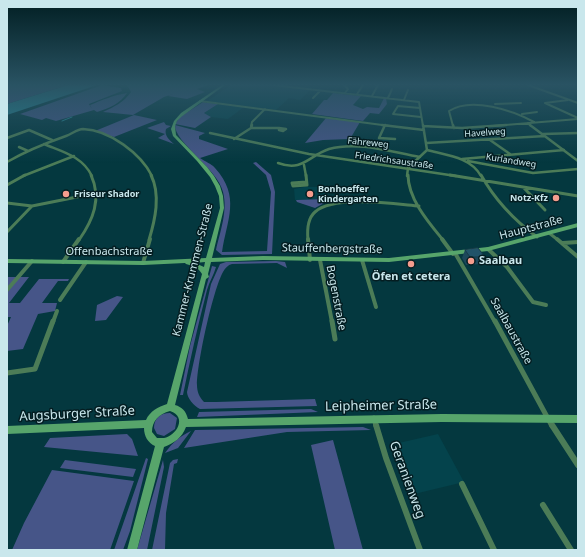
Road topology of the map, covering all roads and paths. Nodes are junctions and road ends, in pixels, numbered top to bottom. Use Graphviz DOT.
graph roads {
  1 [pos="186,111"];
  2 [pos="263,111"];
  3 [pos="280,111"];
  4 [pos="396,111"];
  5 [pos="421,111"];
  6 [pos="450,111"];
  7 [pos="513,111"];
  8 [pos="561,111"];
  9 [pos="537,112"];
  10 [pos="522,114"];
  11 [pos="422,117"];
  12 [pos="578,119"];
  13 [pos="535,122"];
  14 [pos="528,123"];
  15 [pos="384,124"];
  16 [pos="251,128"];
  17 [pos="279,128"];
  18 [pos="423,128"];
  19 [pos="454,128"];
  20 [pos="578,133"];
  21 [pos="210,134"];
  22 [pos="544,135"];
  23 [pos="7,138"];
  24 [pos="234,139"];
  25 [pos="395,139"];
  26 [pos="52,140"];
  27 [pos="490,140"];
  28 [pos="426,143"];
  29 [pos="44,144"];
  30 [pos="19,147"];
  31 [pos="427,150"];
  32 [pos="564,150"];
  33 [pos="29,151"];
  34 [pos="316,155"];
  35 [pos="511,155"];
  36 [pos="74,156"];
  37 [pos="420,157"];
  38 [pos="461,159"];
  39 [pos="465,161"];
  40 [pos="578,161"];
  41 [pos="7,162"];
  42 [pos="278,163"];
  43 [pos="304,165"];
  44 [pos="578,169"];
  45 [pos="408,170"];
  46 [pos="484,180"];
  47 [pos="306,182"];
  48 [pos="7,185"];
  49 [pos="524,188"];
  50 [pos="97,193"];
  51 [pos="578,196"];
  52 [pos="7,203"];
  53 [pos="32,206"];
  54 [pos="419,206"];
  55 [pos="545,210"];
  56 [pos="578,225"];
  57 [pos="7,226"];
  58 [pos="13,226"];
  59 [pos="7,232"];
  60 [pos="549,233"];
  61 [pos="537,237"];
  62 [pos="578,242"];
  63 [pos="562,243"];
  64 [pos="488,249"];
  65 [pos="454,253"];
  66 [pos="578,257"];
  67 [pos="210,259"];
  68 [pos="310,260"];
  69 [pos="320,260"];
  70 [pos="362,260"];
  71 [pos="7,261"];
  72 [pos="32,261"];
  73 [pos="63,262"];
  74 [pos="86,262"];
  75 [pos="177,262"];
  76 [pos="143,263"];
  77 [pos="206,277"];
  78 [pos="7,290"];
  79 [pos="60,300"];
  80 [pos="546,305"];
  81 [pos="376,307"];
  82 [pos="57,311"];
  83 [pos="335,339"];
  84 [pos="7,373"];
  85 [pos="170,407"];
  86 [pos="374,418"];
  87 [pos="548,419"];
  88 [pos="578,419"];
  89 [pos="184,423"];
  90 [pos="148,424"];
  91 [pos="7,430"];
  92 [pos="160,443"];
  93 [pos="578,465"];
  94 [pos="462,484"];
  95 [pos="543,505"];
  96 [pos="132,550"];
  97 [pos="420,550"];
  98 [pos="494,550"];
  99 [pos="571,550"];
  1 -- 67 [label="street, Kammer-Krummen-Straße"];
  2 -- 16 [label="street"];
  3 -- 15 [label="street"];
  4 -- 11 [label="street"];
  5 -- 11 [label="street"];
  6 -- 19 [label="street"];
  7 -- 10 [label="street"];
  8 -- 12 [label="street"];
  9 -- 10 [label="street"];
  10 -- 13 [label="street"];
  11 -- 18 [label="street"];
  12 -- 13 [label="street"];
  13 -- 14 [label="street"];
  14 -- 19 [label="street"];
  14 -- 22 [label="street"];
  15 -- 18 [label="street"];
  15 -- 25 [label="street"];
  16 -- 17 [label="street"];
  16 -- 24 [label="street"];
  18 -- 19 [label="street"];
  18 -- 28 [label="street"];
  20 -- 22 [label="street, Havelweg"];
  21 -- 24 [label="street, Friedrichsaustraße"];
  22 -- 27 [label="street, Havelweg"];
  22 -- 32 [label="street"];
  23 -- 26 [label="street"];
  24 -- 34 [label="street, Friedrichsaustraße"];
  26 -- 29 [label="street"];
  26 -- 76 [label="street"];
  27 -- 28 [label="street, Havelweg"];
  27 -- 35 [label="street"];
  28 -- 31 [label="street"];
  29 -- 33 [label="street"];
  29 -- 36 [label="street"];
  30 -- 33 [label="street"];
  31 -- 37 [label="street"];
  31 -- 38 [label="street"];
  32 -- 35 [label="street"];
  32 -- 40 [label="street"];
  33 -- 41 [label="street"];
  34 -- 37 [label="street, Fähreweg"];
  34 -- 43 [label="street"];
  34 -- 45 [label="street, Friedrichsaustraße"];
  35 -- 38 [label="street"];
  36 -- 48 [label="street"];
  36 -- 50 [label="street"];
  37 -- 45 [label="street"];
  38 -- 39 [label="street"];
  39 -- 44 [label="street, Kurlandweg"];
  39 -- 46 [label="street"];
  42 -- 43 [label="street"];
  43 -- 47 [label="street"];
  45 -- 46 [label="street, Friedrichsaustraße"];
  45 -- 54 [label="street, Saalbaustraße"];
  46 -- 49 [label="street, Friedrichsaustraße"];
  46 -- 61 [label="street"];
  49 -- 51 [label="street, Friedrichsaustraße"];
  49 -- 55 [label="street"];
  50 -- 53 [label="street"];
  50 -- 73 [label="street"];
  52 -- 53 [label="street"];
  53 -- 58 [label="street"];
  54 -- 65 [label="street, Saalbaustraße"];
  54 -- 68 [label="street"];
  56 -- 60 [label="street, Hauptstraße"];
  57 -- 58 [label="street"];
  58 -- 59 [label="street"];
  60 -- 61 [label="street, Hauptstraße"];
  60 -- 63 [label="street"];
  61 -- 64 [label="street, Hauptstraße"];
  62 -- 63 [label="street"];
  63 -- 66 [label="street"];
  64 -- 65 [label="street, Hauptstraße"];
  64 -- 80 [label="street, Hauptstraße"];
  65 -- 70 [label="street, Stauffenbergstraße"];
  65 -- 87 [label="street, Saalbaustraße"];
  67 -- 68 [label="street, Stauffenbergstraße"];
  67 -- 75 [label="street, Offenbachstraße"];
  67 -- 77 [label="street, Kammer-Krummen-Straße"];
  68 -- 69 [label="street, Stauffenbergstraße"];
  69 -- 70 [label="street, Stauffenbergstraße"];
  69 -- 83 [label="street, Bogenstraße"];
  70 -- 81 [label="street"];
  71 -- 72 [label="street, Offenbachstraße"];
  72 -- 73 [label="street, Offenbachstraße"];
  72 -- 78 [label="street"];
  73 -- 74 [label="street, Offenbachstraße"];
  74 -- 76 [label="street, Offenbachstraße"];
  74 -- 79 [label="street"];
  75 -- 76 [label="street, Offenbachstraße"];
  75 -- 77 [label="street"];
  77 -- 85 [label="street, Kammer-Krummen-Straße"];
  82 -- 84 [label="street"];
  85 -- 89 [label="street"];
  85 -- 90 [label="street"];
  86 -- 87 [label="street, Leipheimer Straße"];
  86 -- 89 [label="street, Leipheimer Straße"];
  86 -- 97 [label="street, Geranienweg"];
  87 -- 88 [label="street, Leipheimer Straße"];
  87 -- 93 [label="street, Saalbaustraße"];
  89 -- 92 [label="street"];
  90 -- 91 [label="street, Augsburger Straße"];
  90 -- 92 [label="street"];
  92 -- 96 [label="street"];
  94 -- 98 [label="street"];
  95 -- 99 [label="street"];
}
